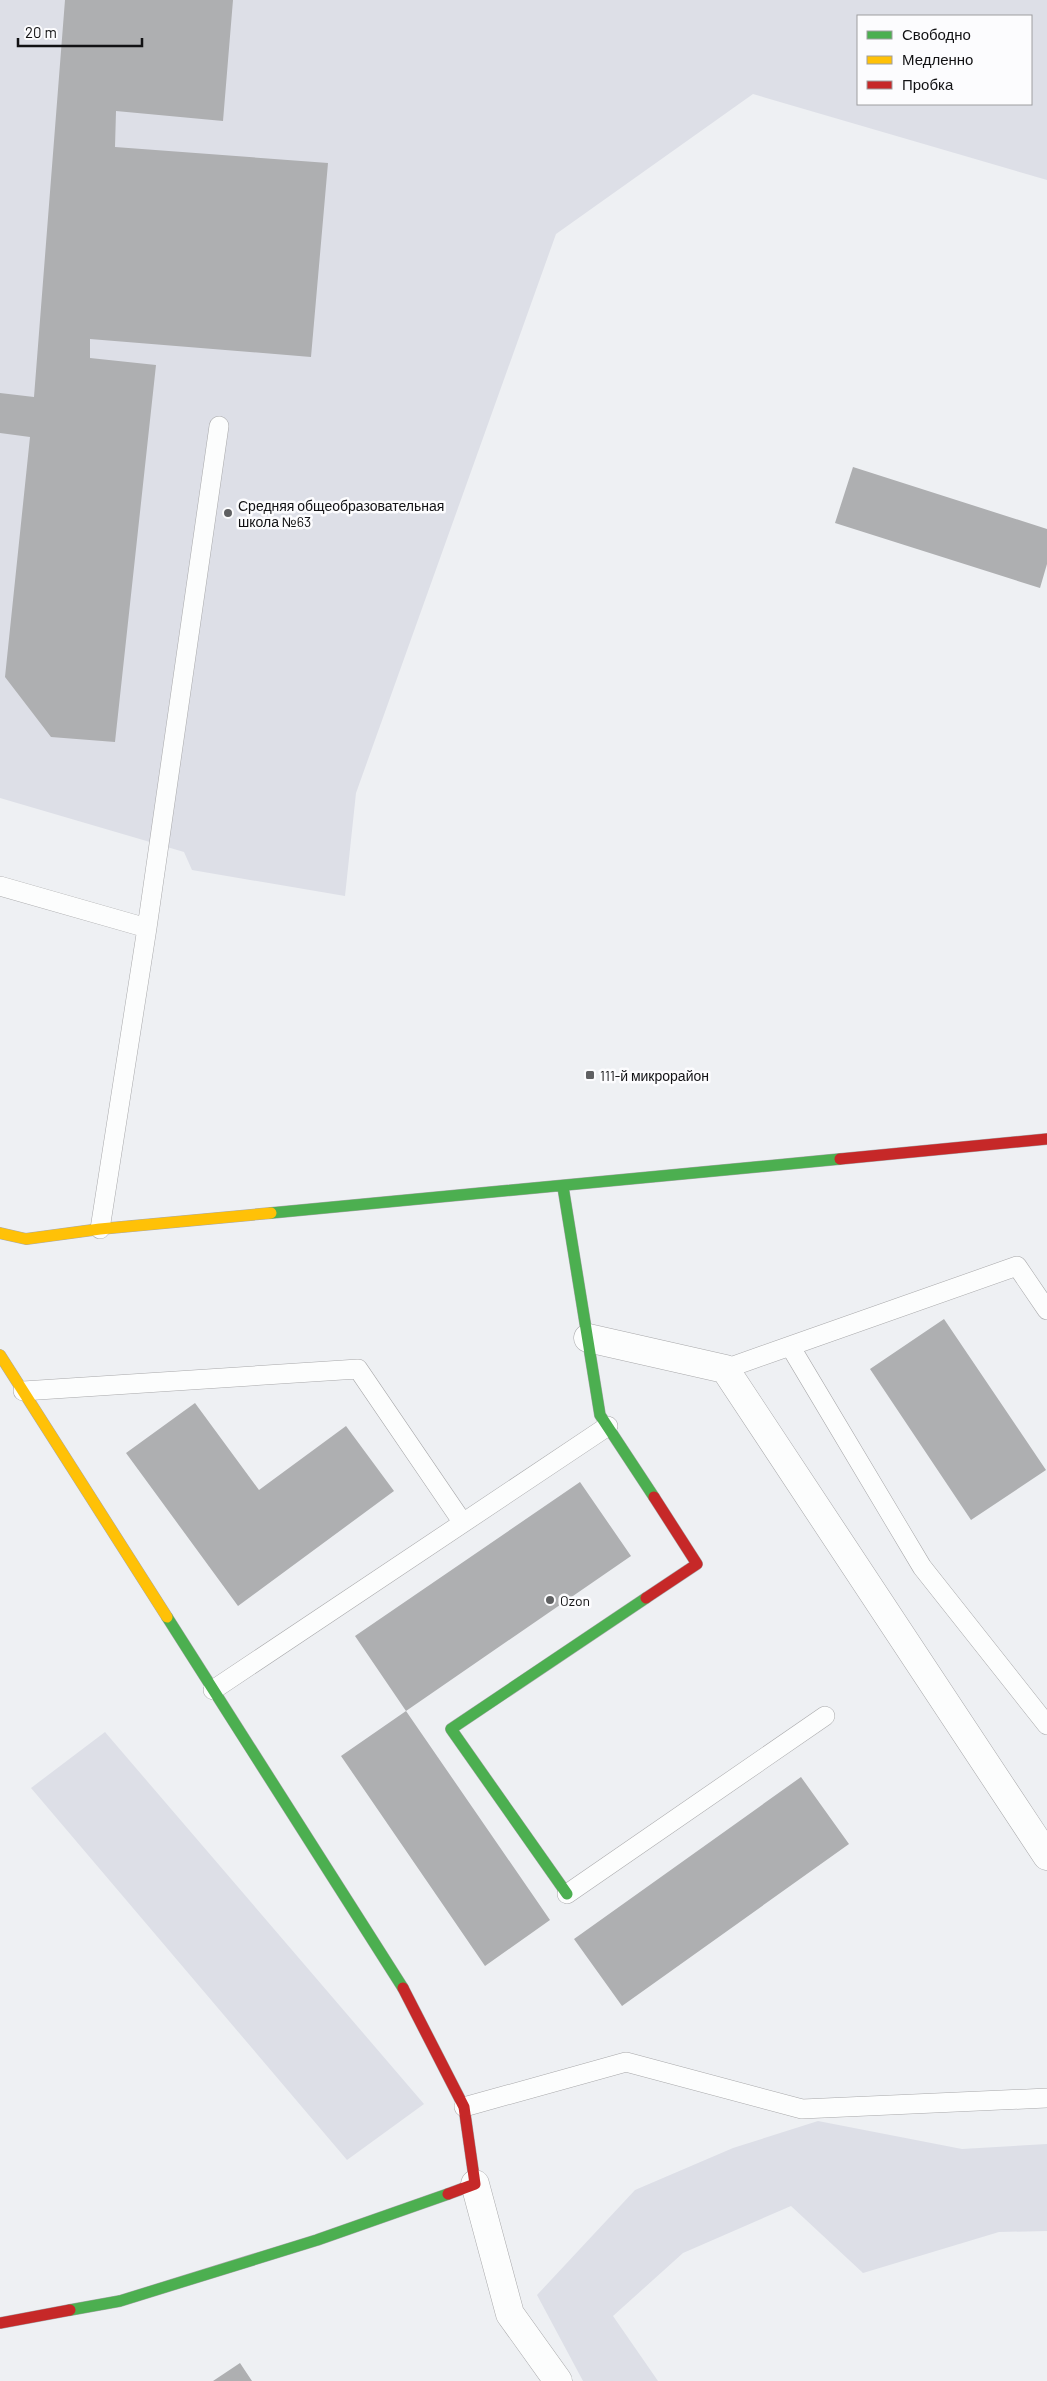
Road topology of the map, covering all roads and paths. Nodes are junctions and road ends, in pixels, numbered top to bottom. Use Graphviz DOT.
graph roads {
  1 [pos="219,426"];
  2 [pos="0,886"];
  3 [pos="147,928"];
  4 [pos="1047,1139"];
  5 [pos="563,1187"];
  6 [pos="100,1229"];
  7 [pos="0,1233"];
  8 [pos="1047,1310"];
  9 [pos="588,1338"];
  10 [pos="790,1346"];
  11 [pos="0,1355"];
  12 [pos="725,1369"];
  13 [pos="23,1390"];
  14 [pos="608,1426"];
  15 [pos="462,1523"];
  16 [pos="213,1690"];
  17 [pos="825,1716"];
  18 [pos="1047,1725"];
  19 [pos="1047,1856"];
  20 [pos="567,1894"];
  21 [pos="1047,2098"];
  22 [pos="464,2107"];
  23 [pos="475,2184"];
  24 [pos="0,2323"];
  25 [pos="558,2381"];
  1 -- 3 [label="lane"];
  2 -- 3 [label="lane"];
  3 -- 6 [label="lane"];
  4 -- 5 [label="street"];
  5 -- 6 [label="street"];
  5 -- 9 [label="street"];
  6 -- 7 [label="street"];
  8 -- 10 [label="lane"];
  9 -- 12 [label="street"];
  9 -- 14 [label="street"];
  10 -- 12 [label="lane"];
  10 -- 18 [label="lane"];
  11 -- 13 [label="street"];
  12 -- 19 [label="street"];
  13 -- 15 [label="lane"];
  13 -- 16 [label="street"];
  14 -- 15 [label="lane"];
  14 -- 20 [label="street"];
  15 -- 16 [label="lane"];
  16 -- 22 [label="street"];
  17 -- 20 [label="lane"];
  21 -- 22 [label="lane"];
  22 -- 23 [label="street"];
  23 -- 24 [label="street"];
  23 -- 25 [label="street"];
}
